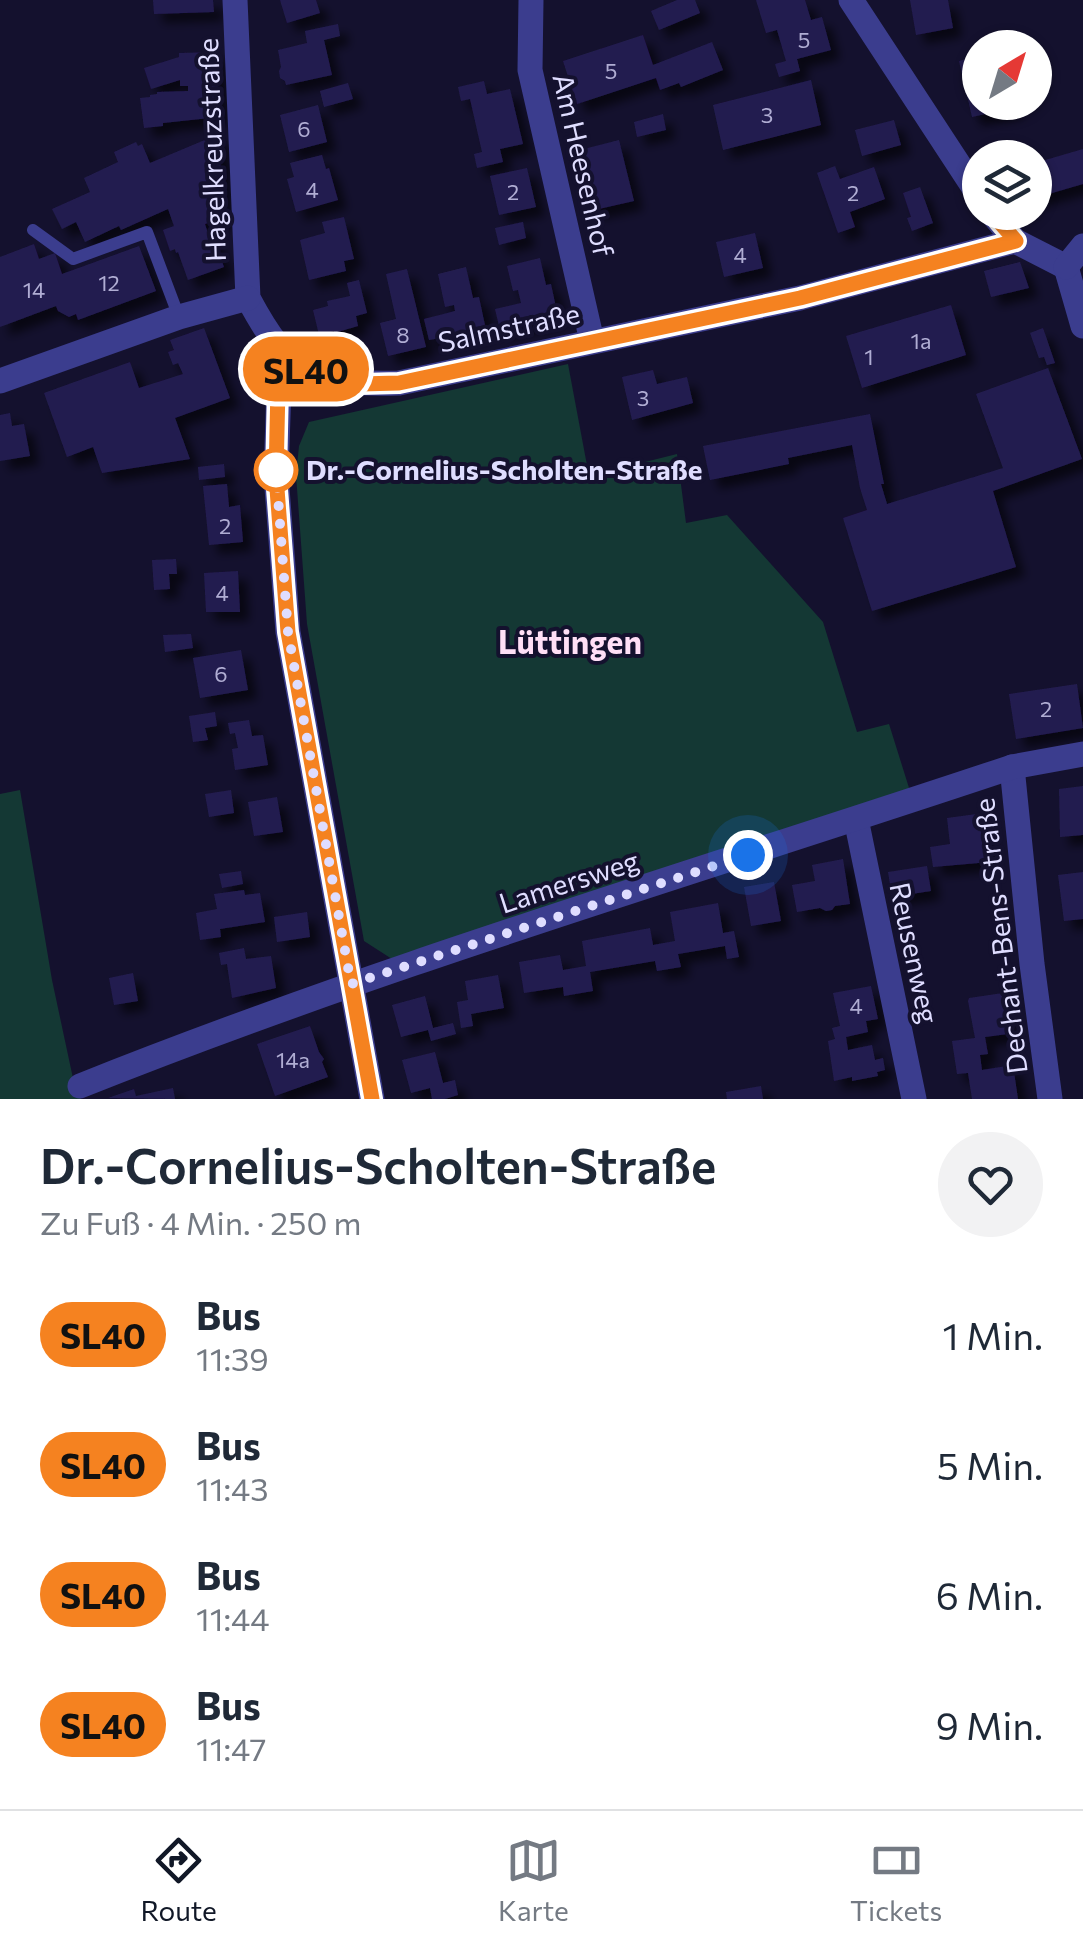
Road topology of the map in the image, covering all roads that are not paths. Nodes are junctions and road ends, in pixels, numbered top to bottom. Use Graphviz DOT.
graph roads {
  1 [pos="236,0"];
  2 [pos="531,0"];
  3 [pos="851,0"];
  4 [pos="962,169"];
  5 [pos="33,230"];
  6 [pos="1006,230"];
  7 [pos="1016,241"];
  8 [pos="1083,246"];
  9 [pos="1066,267"];
  10 [pos="248,298"];
  11 [pos="180,317"];
  12 [pos="1083,326"];
  13 [pos="592,341"];
  14 [pos="289,361"];
  15 [pos="0,382"];
  16 [pos="1083,754"];
  17 [pos="1012,767"];
  18 [pos="856,819"];
  19 [pos="351,984"];
  20 [pos="80,1086"];
  21 [pos="372,1099"];
  22 [pos="914,1099"];
  23 [pos="1050,1099"];
  1 -- 10 [label="street, Hagelkreuzstraße"];
  2 -- 13 [label="street, Am Heesenhof"];
  3 -- 4 [label="street"];
  5 -- 11 [label="lane"];
  6 -- 7 [label="street"];
  7 -- 9 [label="street"];
  7 -- 13 [label="street, Salmstraße"];
  8 -- 9 [label="street"];
  9 -- 12 [label="street"];
  10 -- 11 [label="street"];
  10 -- 14 [label="street"];
  11 -- 15 [label="street"];
  13 -- 14 [label="street, Salmstraße"];
  14 -- 19 [label="street"];
  16 -- 17 [label="street, Lamersweg"];
  17 -- 18 [label="street, Lamersweg"];
  17 -- 23 [label="street, Dechant-Bens-Straße"];
  18 -- 19 [label="street, Lamersweg"];
  18 -- 22 [label="street, Reusenweg"];
  19 -- 20 [label="street, Lamersweg"];
  19 -- 21 [label="street"];
}
